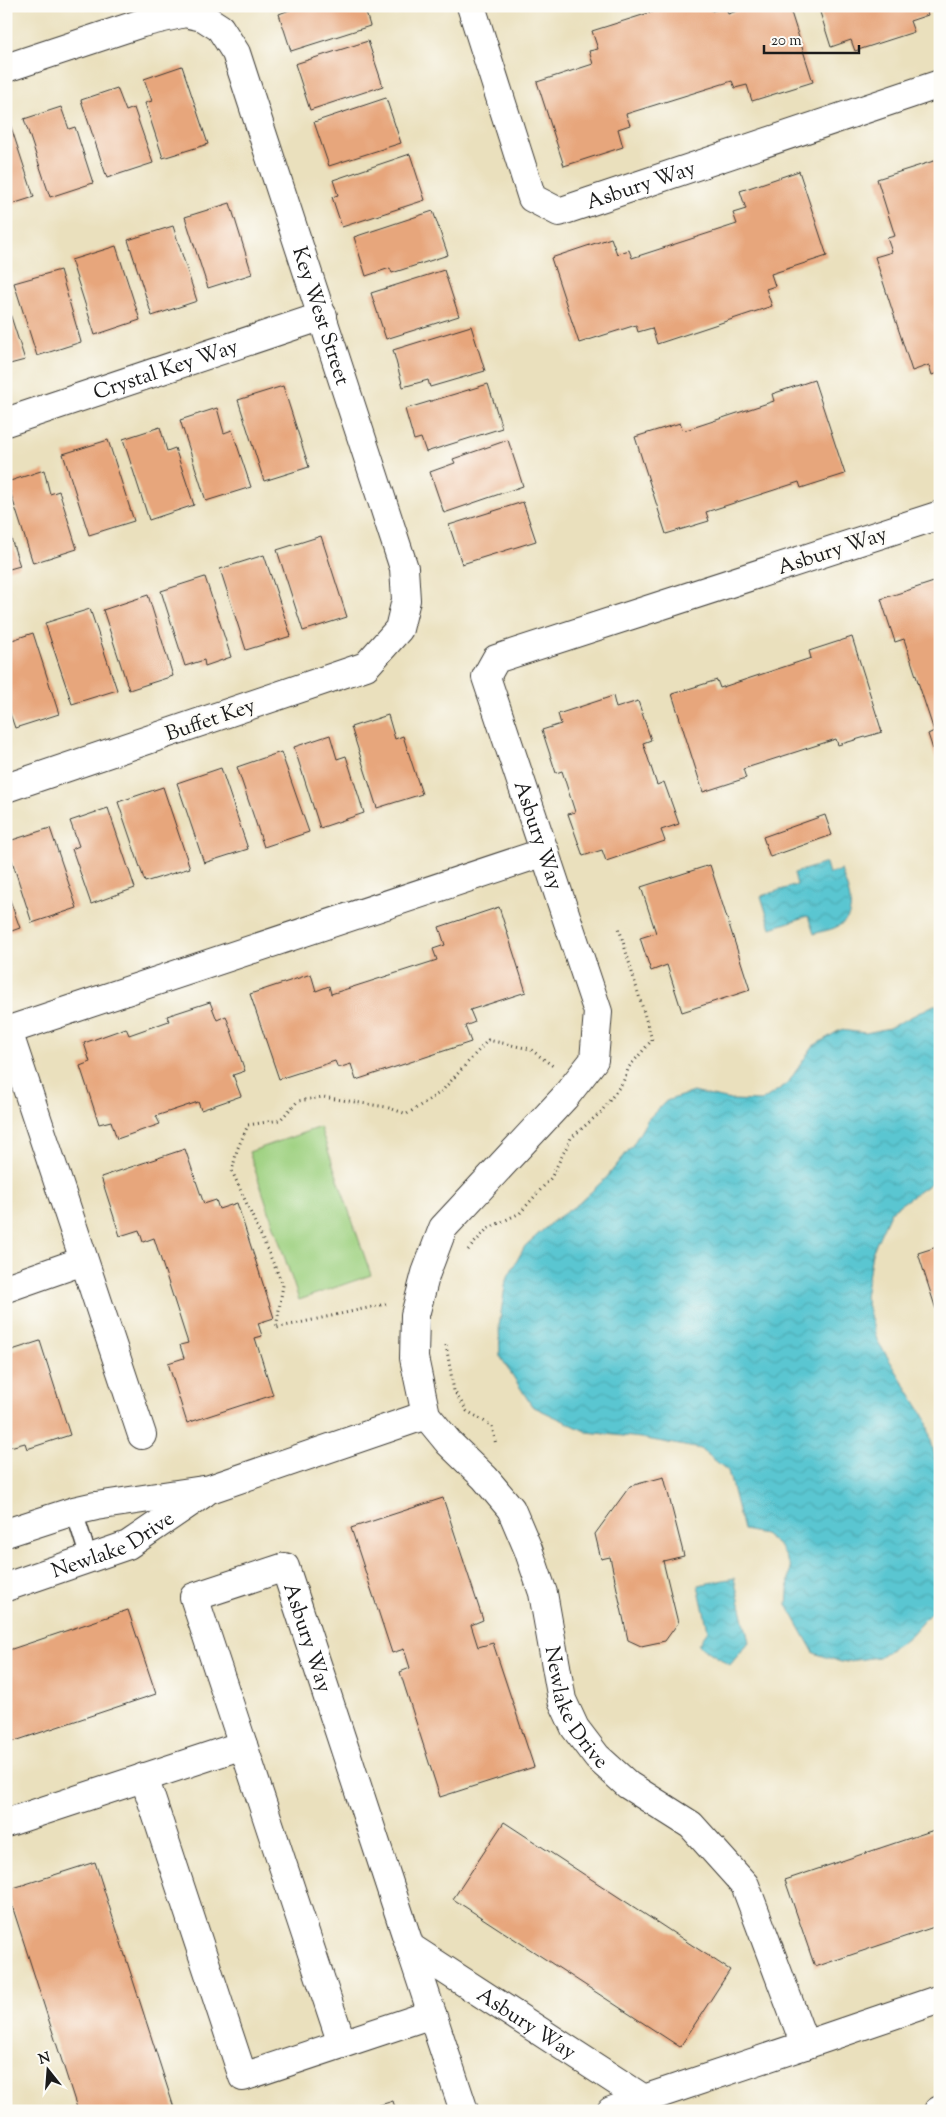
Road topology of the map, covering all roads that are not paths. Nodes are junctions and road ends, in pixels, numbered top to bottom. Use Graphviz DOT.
graph roads {
  1 [pos="471,6"];
  2 [pos="6,68"];
  3 [pos="940,84"];
  4 [pos="322,316"];
  5 [pos="6,422"];
  6 [pos="940,515"];
  7 [pos="399,629"];
  8 [pos="6,788"];
  9 [pos="545,852"];
  10 [pos="7,1031"];
  11 [pos="83,1261"];
  12 [pos="6,1288"];
  13 [pos="426,1415"];
  14 [pos="142,1435"];
  15 [pos="210,1488"];
  16 [pos="74,1512"];
  17 [pos="6,1534"];
  18 [pos="90,1559"];
  19 [pos="6,1587"];
  20 [pos="243,1745"];
  21 [pos="144,1777"];
  22 [pos="6,1823"];
  23 [pos="410,1947"];
  24 [pos="940,1999"];
  25 [pos="432,2014"];
  26 [pos="342,2044"];
  27 [pos="805,2044"];
  28 [pos="644,2099"];
  29 [pos="464,2111"];
  30 [pos="611,2111"];
  1 -- 3 [label="street, Asbury Way"];
  2 -- 4 [label="street, Key West Street"];
  4 -- 5 [label="street, Crystal Key Way"];
  4 -- 7 [label="street, Key West Street"];
  6 -- 9 [label="street, Asbury Way"];
  7 -- 8 [label="street, Buffet Key"];
  9 -- 10 [label="street"];
  9 -- 13 [label="street, Asbury Way"];
  10 -- 11 [label="street"];
  11 -- 12 [label="street"];
  11 -- 14 [label="street"];
  13 -- 15 [label="street, Newlake Drive"];
  13 -- 27 [label="street, Newlake Drive"];
  15 -- 16 [label="street, Newlake Drive"];
  15 -- 18 [label="street, Newlake Drive"];
  16 -- 17 [label="street, Newlake Drive"];
  16 -- 18 [label="lane"];
  18 -- 19 [label="street, Newlake Drive"];
  20 -- 21 [label="street"];
  20 -- 23 [label="street, Asbury Way"];
  20 -- 26 [label="street, Asbury Way"];
  21 -- 22 [label="street"];
  21 -- 26 [label="street"];
  23 -- 25 [label="street, Asbury Way"];
  23 -- 28 [label="street, Asbury Way"];
  24 -- 27 [label="street"];
  25 -- 26 [label="street"];
  25 -- 29 [label="street, Asbury Way"];
  27 -- 28 [label="street"];
  28 -- 30 [label="street"];
}
